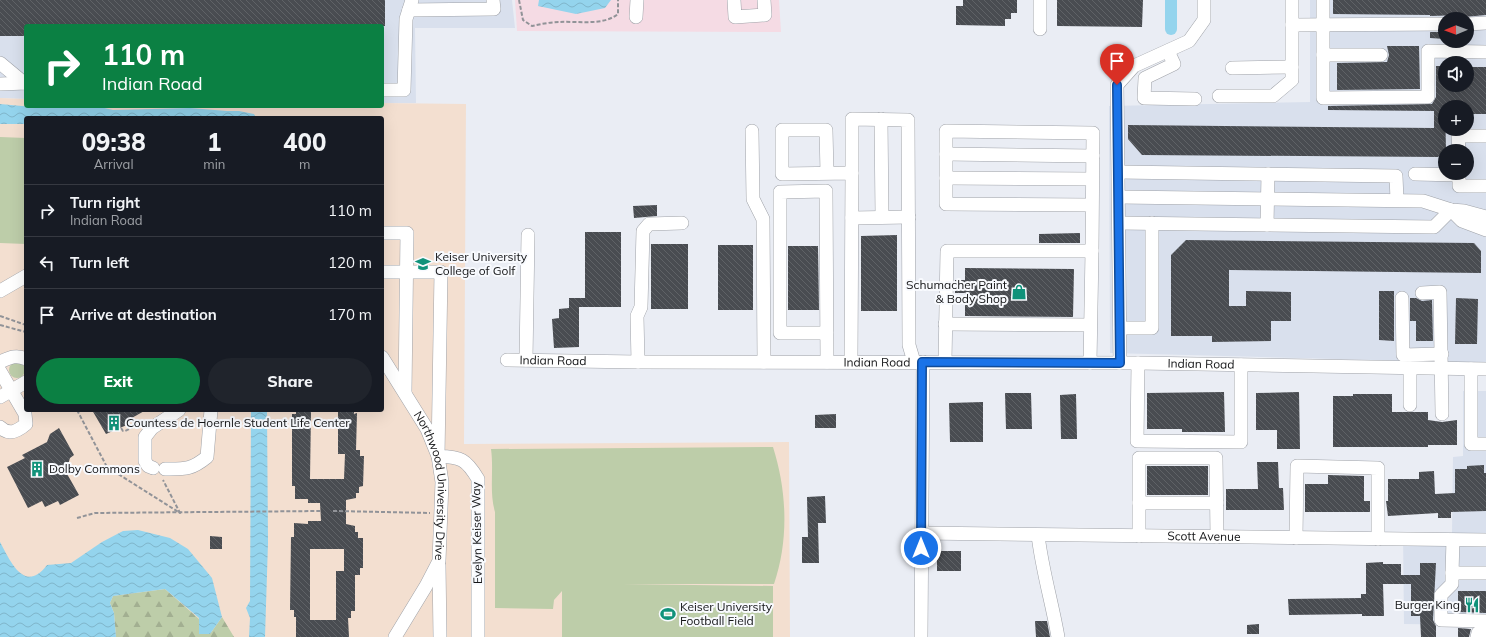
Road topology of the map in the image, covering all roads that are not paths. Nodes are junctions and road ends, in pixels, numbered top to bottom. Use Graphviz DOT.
graph roads {
  1 [pos="493,0"];
  2 [pos="637,0"];
  3 [pos="734,0"];
  4 [pos="764,0"];
  5 [pos="1040,0"];
  6 [pos="1204,0"];
  7 [pos="1292,0"];
  8 [pos="1323,0"];
  9 [pos="411,5"];
  10 [pos="636,18"];
  11 [pos="1438,24"];
  12 [pos="1474,24"];
  13 [pos="1486,24"];
  14 [pos="1292,25"];
  15 [pos="1323,25"];
  16 [pos="1040,29"];
  17 [pos="1168,51"];
  18 [pos="1486,52"];
  19 [pos="1323,55"];
  20 [pos="1381,55"];
  21 [pos="0,63"];
  22 [pos="1232,68"];
  23 [pos="1292,68"];
  24 [pos="24,82"];
  25 [pos="24,83"];
  26 [pos="0,84"];
  27 [pos="384,90"];
  28 [pos="1219,96"];
  29 [pos="1195,98"];
  30 [pos="881,120"];
  31 [pos="752,131"];
  32 [pos="1486,136"];
  33 [pos="1459,144"];
  34 [pos="946,154"];
  35 [pos="1093,156"];
  36 [pos="1119,172"];
  37 [pos="827,173"];
  38 [pos="852,173"];
  39 [pos="1268,174"];
  40 [pos="1415,174"];
  41 [pos="1438,174"];
  42 [pos="946,178"];
  43 [pos="1092,179"];
  44 [pos="1459,180"];
  45 [pos="1486,186"];
  46 [pos="1120,197"];
  47 [pos="1268,199"];
  48 [pos="1397,200"];
  49 [pos="1092,205"];
  50 [pos="1451,210"];
  51 [pos="909,217"];
  52 [pos="1486,217"];
  53 [pos="852,218"];
  54 [pos="882,218"];
  55 [pos="1120,222"];
  56 [pos="682,223"];
  57 [pos="1152,223"];
  58 [pos="1267,224"];
  59 [pos="1486,230"];
  60 [pos="384,234"];
  61 [pos="528,235"];
  62 [pos="1092,251"];
  63 [pos="384,272"];
  64 [pos="406,272"];
  65 [pos="24,277"];
  66 [pos="0,291"];
  67 [pos="1422,293"];
  68 [pos="1402,298"];
  69 [pos="945,324"];
  70 [pos="1090,325"];
  71 [pos="1120,328"];
  72 [pos="827,333"];
  73 [pos="1442,354"];
  74 [pos="24,358"];
  75 [pos="384,360"];
  76 [pos="507,360"];
  77 [pos="526,360"];
  78 [pos="0,362"];
  79 [pos="638,362"];
  80 [pos="764,362"];
  81 [pos="827,362"];
  82 [pos="851,362"];
  83 [pos="918,362"];
  84 [pos="945,362"];
  85 [pos="1090,363"];
  86 [pos="1120,363"];
  87 [pos="1138,363"];
  88 [pos="1241,365"];
  89 [pos="1410,368"];
  90 [pos="1442,368"];
  91 [pos="1471,369"];
  92 [pos="1486,369"];
  93 [pos="0,371"];
  94 [pos="24,383"];
  95 [pos="12,390"];
  96 [pos="405,393"];
  97 [pos="0,398"];
  98 [pos="1410,405"];
  99 [pos="176,412"];
  100 [pos="211,412"];
  101 [pos="1442,414"];
  102 [pos="0,427"];
  103 [pos="1486,444"];
  104 [pos="438,456"];
  105 [pos="1139,503"];
  106 [pos="1217,503"];
  107 [pos="922,534"];
  108 [pos="1038,535"];
  109 [pos="1139,536"];
  110 [pos="1217,537"];
  111 [pos="1296,538"];
  112 [pos="1378,539"];
  113 [pos="1453,540"];
  114 [pos="1486,540"];
  115 [pos="439,561"];
  116 [pos="1452,573"];
  117 [pos="1486,573"];
  118 [pos="406,620"];
  119 [pos="1486,621"];
  120 [pos="1486,632"];
  121 [pos="394,637"];
  122 [pos="406,637"];
  123 [pos="440,637"];
  124 [pos="478,637"];
  125 [pos="921,637"];
  126 [pos="1058,637"];
  127 [pos="1478,637"];
  1 -- 9 [label="street"];
  2 -- 10 [label="street"];
  3 -- 4 [label="street"];
  5 -- 16 [label="street"];
  6 -- 17 [label="street"];
  7 -- 14 [label="street"];
  8 -- 15 [label="street"];
  9 -- 27 [label="street"];
  11 -- 15 [label="street"];
  12 -- 13 [label="street"];
  14 -- 15 [label="street"];
  14 -- 23 [label="street"];
  15 -- 19 [label="street"];
  17 -- 29 [label="street"];
  17 -- 36 [label="street"];
  18 -- 19 [label="street"];
  19 -- 20 [label="street"];
  21 -- 24 [label="street"];
  22 -- 23 [label="street"];
  23 -- 28 [label="street"];
  25 -- 26 [label="street"];
  30 -- 38 [label="street"];
  30 -- 51 [label="street"];
  30 -- 54 [label="street"];
  31 -- 80 [label="street"];
  32 -- 33 [label="street"];
  34 -- 35 [label="street"];
  34 -- 35 [label="street"];
  34 -- 42 [label="street"];
  35 -- 43 [label="street"];
  36 -- 39 [label="street"];
  36 -- 46 [label="street"];
  37 -- 37 [label="street"];
  37 -- 38 [label="street"];
  38 -- 53 [label="street"];
  39 -- 47 [label="street"];
  39 -- 48 [label="street"];
  40 -- 41 [label="street"];
  42 -- 43 [label="street"];
  42 -- 49 [label="street"];
  43 -- 49 [label="street"];
  44 -- 45 [label="street"];
  46 -- 47 [label="street"];
  46 -- 55 [label="street"];
  47 -- 48 [label="street"];
  47 -- 58 [label="street"];
  48 -- 50 [label="street"];
  49 -- 62 [label="street"];
  50 -- 52 [label="street"];
  50 -- 58 [label="street"];
  50 -- 59 [label="street"];
  51 -- 54 [label="street"];
  51 -- 83 [label="street"];
  53 -- 54 [label="street"];
  53 -- 82 [label="street"];
  55 -- 57 [label="street"];
  55 -- 71 [label="street"];
  56 -- 79 [label="street"];
  57 -- 58 [label="street"];
  57 -- 71 [label="street"];
  60 -- 64 [label="street"];
  61 -- 77 [label="street"];
  62 -- 69 [label="street"];
  62 -- 70 [label="street"];
  63 -- 64 [label="street"];
  64 -- 96 [label="street"];
  64 -- 104 [label="street"];
  65 -- 66 [label="street"];
  67 -- 73 [label="street"];
  68 -- 73 [label="street"];
  69 -- 70 [label="street"];
  69 -- 84 [label="street"];
  70 -- 85 [label="street"];
  71 -- 86 [label="street"];
  72 -- 72 [label="street"];
  72 -- 81 [label="street"];
  73 -- 90 [label="street"];
  74 -- 78 [label="street"];
  75 -- 96 [label="street, Northwood University Drive"];
  76 -- 77 [label="street, Indian Road"];
  77 -- 79 [label="street, Indian Road"];
  79 -- 80 [label="street, Indian Road"];
  80 -- 81 [label="street, Indian Road"];
  81 -- 82 [label="street, Indian Road"];
  82 -- 83 [label="street, Indian Road"];
  83 -- 84 [label="street, Indian Road"];
  83 -- 107 [label="street"];
  84 -- 85 [label="street, Indian Road"];
  85 -- 86 [label="street, Indian Road"];
  86 -- 87 [label="street, Indian Road"];
  87 -- 88 [label="street, Indian Road"];
  87 -- 88 [label="street"];
  88 -- 89 [label="street, Indian Road"];
  89 -- 90 [label="street, Indian Road"];
  89 -- 98 [label="street"];
  90 -- 91 [label="street, Indian Road"];
  90 -- 101 [label="street"];
  91 -- 92 [label="street, Indian Road"];
  91 -- 103 [label="street"];
  93 -- 95 [label="street"];
  94 -- 95 [label="street"];
  95 -- 97 [label="street"];
  95 -- 102 [label="street"];
  96 -- 104 [label="street, Northwood University Drive"];
  99 -- 100 [label="street"];
  104 -- 115 [label="street, Northwood University Drive"];
  104 -- 124 [label="street, Evelyn Keiser Way"];
  105 -- 106 [label="street"];
  105 -- 106 [label="street"];
  105 -- 109 [label="street"];
  106 -- 110 [label="street"];
  107 -- 108 [label="street, Scott Avenue"];
  107 -- 125 [label="street"];
  108 -- 109 [label="street, Scott Avenue"];
  108 -- 126 [label="street"];
  109 -- 110 [label="street, Scott Avenue"];
  110 -- 111 [label="street, Scott Avenue"];
  111 -- 112 [label="street, Scott Avenue"];
  111 -- 112 [label="street"];
  112 -- 113 [label="street, Scott Avenue"];
  113 -- 114 [label="street, Scott Avenue"];
  113 -- 116 [label="street"];
  115 -- 118 [label="street, Northwood University Drive"];
  115 -- 123 [label="street"];
  116 -- 117 [label="street"];
  116 -- 119 [label="street"];
  118 -- 121 [label="street, Northwood University Drive"];
  118 -- 122 [label="street"];
  120 -- 127 [label="street"];
}
